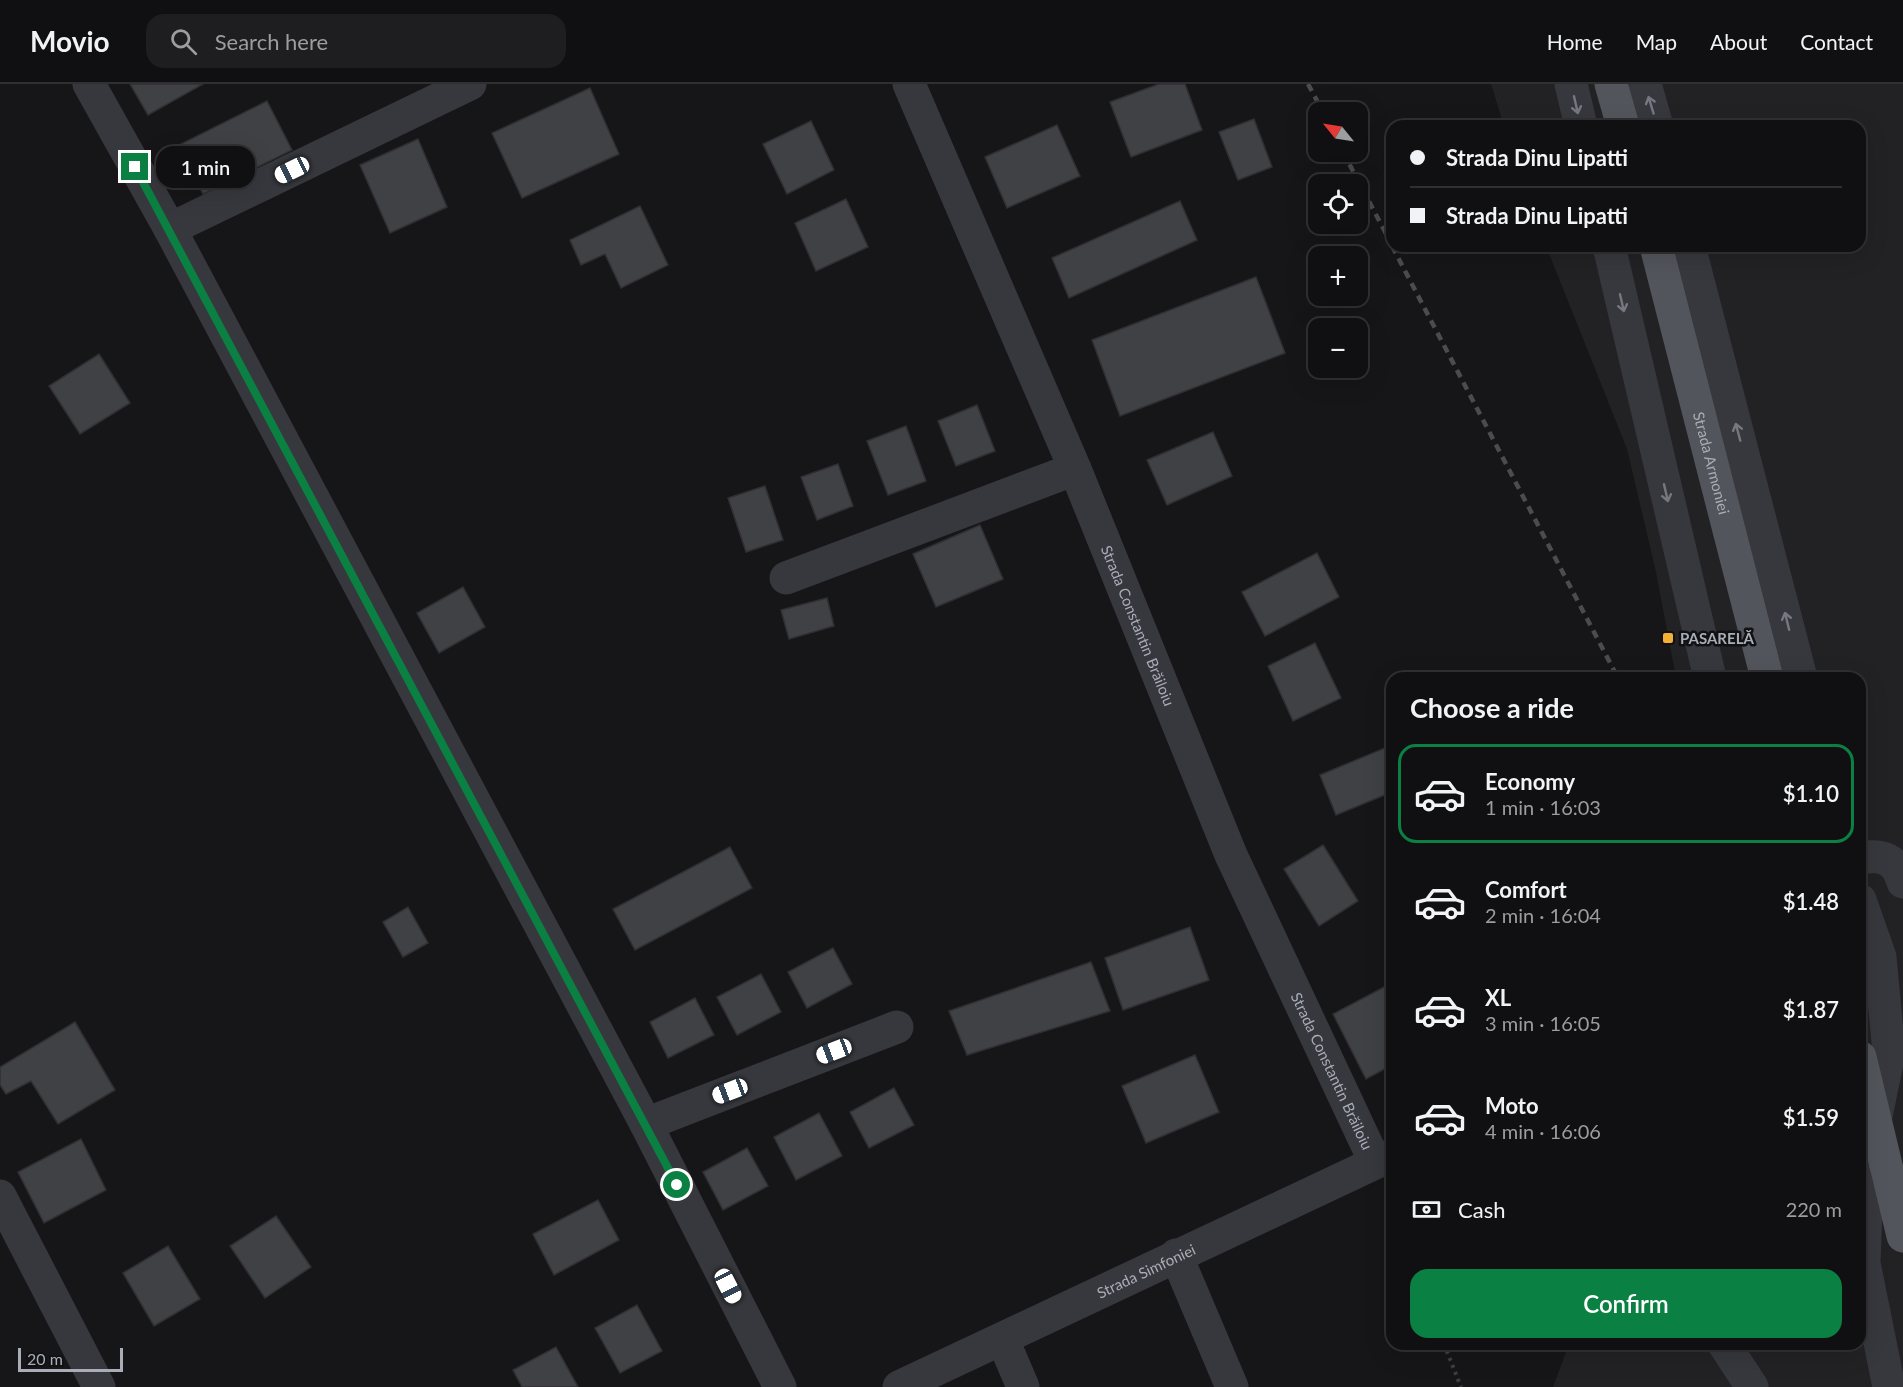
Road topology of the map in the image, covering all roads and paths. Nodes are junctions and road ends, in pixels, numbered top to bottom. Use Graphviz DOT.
graph roads {
  1 [pos="89,84"];
  2 [pos="470,84"];
  3 [pos="909,84"];
  4 [pos="1571,84"];
  5 [pos="1611,84"];
  6 [pos="1645,84"];
  7 [pos="1580,120"];
  8 [pos="1621,120"];
  9 [pos="1655,120"];
  10 [pos="170,229"];
  11 [pos="1610,252"];
  12 [pos="1658,252"];
  13 [pos="1691,252"];
  14 [pos="1075,469"];
  15 [pos="786,578"];
  16 [pos="1709,672"];
  17 [pos="1765,672"];
  18 [pos="1799,672"];
  19 [pos="1866,857"];
  20 [pos="1903,882"];
  21 [pos="1866,917"];
  22 [pos="897,1027"];
  23 [pos="1866,1082"];
  24 [pos="646,1124"];
  25 [pos="1866,1148"];
  26 [pos="1383,1158"];
  27 [pos="0,1196"];
  28 [pos="1903,1236"];
  29 [pos="1176,1255"];
  30 [pos="1866,1273"];
  31 [pos="1003,1340"];
  32 [pos="1446,1350"];
  33 [pos="1728,1350"];
  34 [pos="99,1387"];
  35 [pos="780,1387"];
  36 [pos="899,1387"];
  37 [pos="1023,1387"];
  38 [pos="1232,1387"];
  39 [pos="1461,1387"];
  40 [pos="1752,1387"];
  41 [pos="1888,1387"];
  1 -- 10 [label="street"];
  2 -- 10 [label="street"];
  3 -- 14 [label="street, Strada Constantin Brăiloiu"];
  4 -- 7 [label="street, one-way"];
  5 -- 8 [label="main road"];
  9 -- 6 [label="street, one-way"];
  10 -- 24 [label="street"];
  11 -- 16 [label="street, one-way"];
  12 -- 17 [label="main road, Strada Armoniei"];
  18 -- 13 [label="street, one-way"];
  14 -- 15 [label="street"];
  14 -- 26 [label="street, Strada Constantin Brăiloiu"];
  19 -- 20 [label="street"];
  21 -- 25 [label="street"];
  22 -- 24 [label="street"];
  23 -- 28 [label="main road, bridge"];
  24 -- 35 [label="street"];
  26 -- 29 [label="street, Strada Simfoniei"];
  27 -- 34 [label="street"];
  29 -- 31 [label="street, Strada Simfoniei"];
  29 -- 38 [label="street"];
  30 -- 41 [label="street"];
  31 -- 36 [label="street, Strada Simfoniei"];
  31 -- 37 [label="street"];
  32 -- 39 [label="path"];
  33 -- 40 [label="street"];
}
